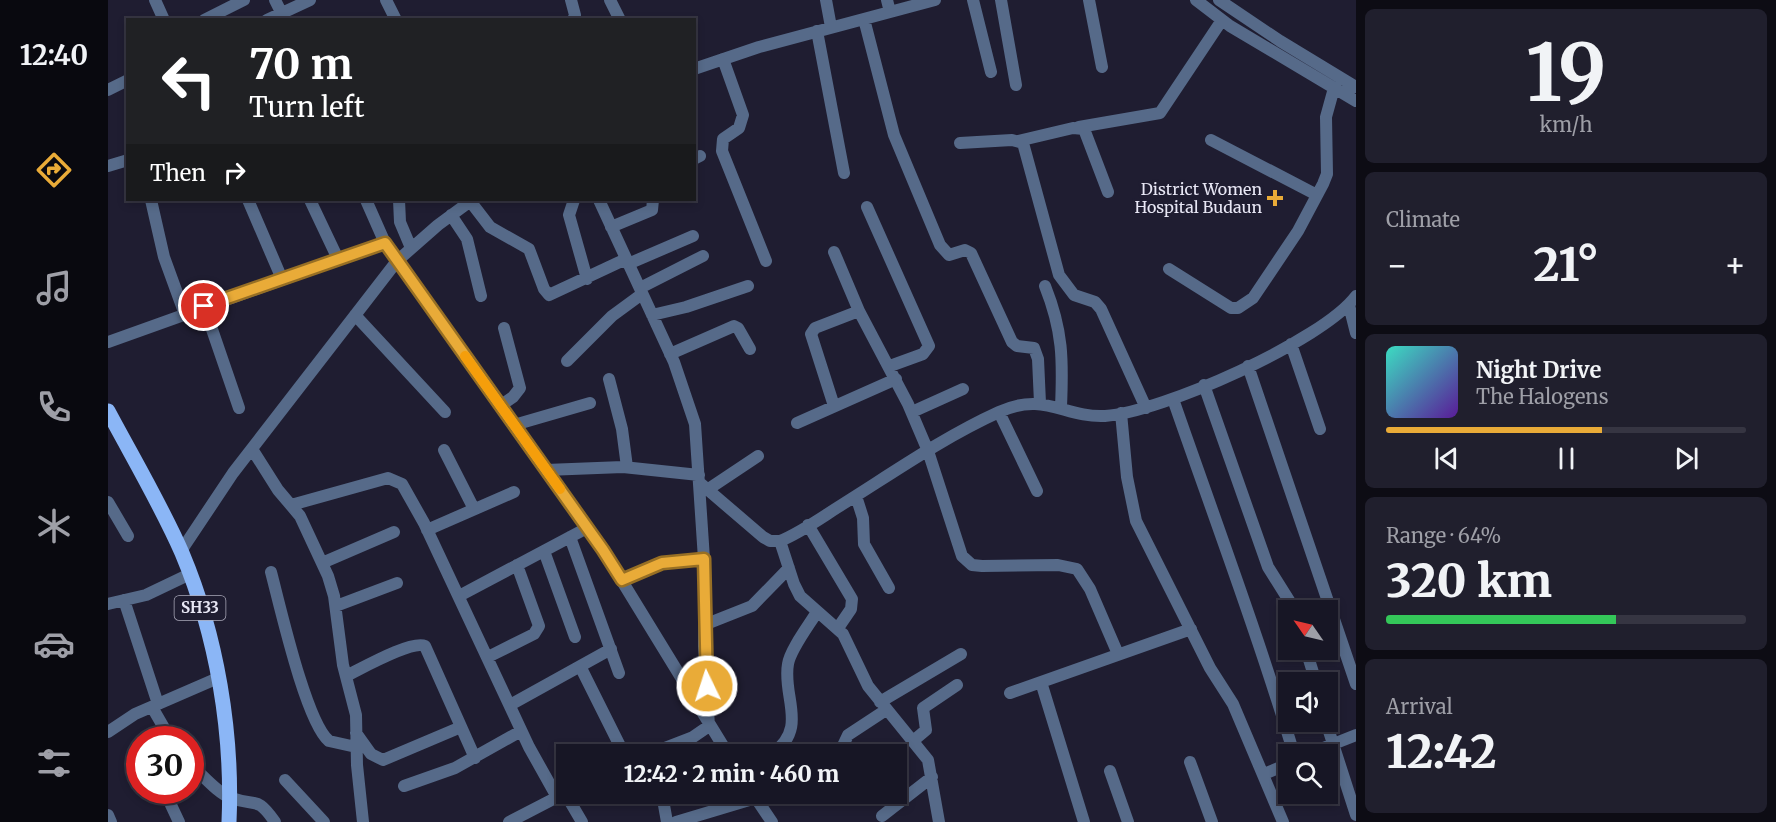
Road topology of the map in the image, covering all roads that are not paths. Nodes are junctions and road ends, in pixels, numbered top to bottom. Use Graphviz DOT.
graph roads {
  1 [pos="155,0"];
  2 [pos="244,0"];
  3 [pos="275,0"];
  4 [pos="288,0"];
  5 [pos="310,0"];
  6 [pos="386,0"];
  7 [pos="570,0"];
  8 [pos="610,0"];
  9 [pos="826,0"];
  10 [pos="935,0"];
  11 [pos="973,0"];
  12 [pos="1000,0"];
  13 [pos="1089,0"];
  14 [pos="1196,0"];
  15 [pos="1219,0"];
  16 [pos="229,3"];
  17 [pos="889,6"];
  18 [pos="283,16"];
  19 [pos="163,18"];
  20 [pos="207,18"];
  21 [pos="395,18"];
  22 [pos="574,18"];
  23 [pos="619,18"];
  24 [pos="864,19"];
  25 [pos="1222,20"];
  26 [pos="831,27"];
  27 [pos="816,31"];
  28 [pos="723,59"];
  29 [pos="1102,67"];
  30 [pos="696,68"];
  31 [pos="991,72"];
  32 [pos="126,81"];
  33 [pos="1016,86"];
  34 [pos="1356,87"];
  35 [pos="1334,88"];
  36 [pos="108,90"];
  37 [pos="1356,101"];
  38 [pos="1079,127"];
  39 [pos="1211,140"];
  40 [pos="1018,141"];
  41 [pos="960,143"];
  42 [pos="126,161"];
  43 [pos="108,166"];
  44 [pos="844,173"];
  45 [pos="1108,192"];
  46 [pos="1317,195"];
  47 [pos="151,201"];
  48 [pos="248,201"];
  49 [pos="310,201"];
  50 [pos="366,201"];
  51 [pos="399,201"];
  52 [pos="470,201"];
  53 [pos="472,201"];
  54 [pos="574,201"];
  55 [pos="599,201"];
  56 [pos="653,201"];
  57 [pos="867,207"];
  58 [pos="451,215"];
  59 [pos="611,227"];
  60 [pos="693,236"];
  61 [pos="385,243"];
  62 [pos="411,248"];
  63 [pos="834,252"];
  64 [pos="703,255"];
  65 [pos="338,259"];
  66 [pos="397,261"];
  67 [pos="627,261"];
  68 [pos="766,261"];
  69 [pos="1169,269"];
  70 [pos="282,279"];
  71 [pos="587,279"];
  72 [pos="748,286"];
  73 [pos="1045,286"];
  74 [pos="641,291"];
  75 [pos="481,296"];
  76 [pos="1353,300"];
  77 [pos="204,306"];
  78 [pos="859,311"];
  79 [pos="184,312"];
  80 [pos="355,315"];
  81 [pos="652,315"];
  82 [pos="504,328"];
  83 [pos="1356,333"];
  84 [pos="108,342"];
  85 [pos="1291,344"];
  86 [pos="750,349"];
  87 [pos="670,354"];
  88 [pos="567,361"];
  89 [pos="890,366"];
  90 [pos="1248,366"];
  91 [pos="609,379"];
  92 [pos="896,380"];
  93 [pos="1204,386"];
  94 [pos="963,388"];
  95 [pos="1173,399"];
  96 [pos="590,403"];
  97 [pos="1040,403"];
  98 [pos="500,406"];
  99 [pos="834,406"];
  100 [pos="239,408"];
  101 [pos="1061,408"];
  102 [pos="1146,408"];
  103 [pos="108,411"];
  104 [pos="446,412"];
  105 [pos="912,412"];
  106 [pos="999,412"];
  107 [pos="1121,413"];
  108 [pos="796,423"];
  109 [pos="514,425"];
  110 [pos="1320,429"];
  111 [pos="252,450"];
  112 [pos="444,450"];
  113 [pos="928,451"];
  114 [pos="758,456"];
  115 [pos="627,467"];
  116 [pos="546,470"];
  117 [pos="702,483"];
  118 [pos="1037,491"];
  119 [pos="514,492"];
  120 [pos="856,496"];
  121 [pos="108,502"];
  122 [pos="291,505"];
  123 [pos="474,509"];
  124 [pos="808,525"];
  125 [pos="587,528"];
  126 [pos="428,530"];
  127 [pos="394,532"];
  128 [pos="128,536"];
  129 [pos="570,537"];
  130 [pos="780,541"];
  131 [pos="181,551"];
  132 [pos="544,551"];
  133 [pos="704,559"];
  134 [pos="322,563"];
  135 [pos="517,565"];
  136 [pos="789,568"];
  137 [pos="271,572"];
  138 [pos="190,574"];
  139 [pos="622,580"];
  140 [pos="397,583"];
  141 [pos="890,588"];
  142 [pos="459,596"];
  143 [pos="124,600"];
  144 [pos="1289,600"];
  145 [pos="108,604"];
  146 [pos="336,606"];
  147 [pos="817,612"];
  148 [pos="704,625"];
  149 [pos="838,628"];
  150 [pos="1191,629"];
  151 [pos="575,636"];
  152 [pos="611,650"];
  153 [pos="961,654"];
  154 [pos="1118,654"];
  155 [pos="488,657"];
  156 [pos="580,666"];
  157 [pos="619,673"];
  158 [pos="346,676"];
  159 [pos="218,678"];
  160 [pos="1041,682"];
  161 [pos="957,684"];
  162 [pos="1356,684"];
  163 [pos="1010,693"];
  164 [pos="510,705"];
  165 [pos="155,706"];
  166 [pos="883,706"];
  167 [pos="164,726"];
  168 [pos="709,726"];
  169 [pos="461,727"];
  170 [pos="521,731"];
  171 [pos="108,732"];
  172 [pos="1329,732"];
  173 [pos="356,733"];
  174 [pos="1356,735"];
  175 [pos="913,741"];
  176 [pos="1332,743"];
  177 [pos="619,744"];
  178 [pos="677,744"];
  179 [pos="721,744"];
  180 [pos="782,744"];
  181 [pos="844,744"];
  182 [pos="1291,744"];
  183 [pos="356,747"];
  184 [pos="475,758"];
  185 [pos="1190,762"];
  186 [pos="1278,768"];
  187 [pos="1110,771"];
  188 [pos="1264,774"];
  189 [pos="204,776"];
  190 [pos="932,777"];
  191 [pos="285,780"];
  192 [pos="556,784"];
  193 [pos="404,786"];
  194 [pos="230,798"];
  195 [pos="556,798"];
  196 [pos="570,804"];
  197 [pos="664,804"];
  198 [pos="731,804"];
  199 [pos="760,804"];
  200 [pos="171,805"];
  201 [pos="108,815"];
  202 [pos="1356,815"];
  203 [pos="882,816"];
  204 [pos="111,822"];
  205 [pos="179,822"];
  206 [pos="229,822"];
  207 [pos="275,822"];
  208 [pos="324,822"];
  209 [pos="363,822"];
  210 [pos="509,822"];
  211 [pos="582,822"];
  212 [pos="667,822"];
  213 [pos="676,822"];
  214 [pos="772,822"];
  215 [pos="939,822"];
  216 [pos="1084,822"];
  217 [pos="1128,822"];
  218 [pos="1212,822"];
  219 [pos="1283,822"];
  1 -- 19 [label="street"];
  2 -- 16 [label="street"];
  3 -- 18 [label="street"];
  4 -- 18 [label="street"];
  5 -- 18 [label="street"];
  6 -- 21 [label="street"];
  7 -- 22 [label="street"];
  8 -- 23 [label="street"];
  9 -- 26 [label="street"];
  10 -- 17 [label="street"];
  11 -- 31 [label="street"];
  12 -- 33 [label="street"];
  13 -- 29 [label="street"];
  14 -- 25 [label="street"];
  15 -- 34 [label="street"];
  16 -- 20 [label="street"];
  17 -- 24 [label="street"];
  24 -- 26 [label="street"];
  24 -- 97 [label="street"];
  25 -- 35 [label="street"];
  25 -- 38 [label="street"];
  26 -- 27 [label="street"];
  27 -- 28 [label="street"];
  27 -- 44 [label="street"];
  28 -- 30 [label="street"];
  28 -- 68 [label="street"];
  32 -- 36 [label="street"];
  35 -- 37 [label="street"];
  35 -- 46 [label="street"];
  38 -- 40 [label="street"];
  38 -- 45 [label="street"];
  39 -- 46 [label="street"];
  40 -- 41 [label="street"];
  40 -- 102 [label="street"];
  42 -- 43 [label="street"];
  46 -- 69 [label="street"];
  47 -- 79 [label="street"];
  48 -- 70 [label="street"];
  49 -- 65 [label="street"];
  50 -- 61 [label="street"];
  51 -- 62 [label="street"];
  52 -- 58 [label="street"];
  53 -- 71 [label="street"];
  54 -- 71 [label="street"];
  55 -- 59 [label="street"];
  56 -- 59 [label="street"];
  57 -- 89 [label="street"];
  58 -- 62 [label="street"];
  58 -- 75 [label="street"];
  59 -- 67 [label="street"];
  60 -- 67 [label="street"];
  61 -- 65 [label="street"];
  61 -- 66 [label="street"];
  62 -- 66 [label="street"];
  63 -- 78 [label="street"];
  64 -- 74 [label="street"];
  65 -- 70 [label="street"];
  66 -- 80 [label="street"];
  66 -- 98 [label="street"];
  67 -- 71 [label="street"];
  67 -- 74 [label="street"];
  70 -- 77 [label="street"];
  72 -- 81 [label="street"];
  73 -- 101 [label="street"];
  74 -- 81 [label="street"];
  74 -- 88 [label="street"];
  76 -- 83 [label="street"];
  76 -- 85 [label="street"];
  77 -- 79 [label="street"];
  77 -- 100 [label="street"];
  78 -- 89 [label="street"];
  78 -- 99 [label="street"];
  79 -- 84 [label="street"];
  80 -- 104 [label="street"];
  80 -- 111 [label="street"];
  81 -- 87 [label="street"];
  82 -- 98 [label="street"];
  85 -- 90 [label="street"];
  85 -- 110 [label="street"];
  86 -- 87 [label="street"];
  87 -- 117 [label="street"];
  89 -- 92 [label="street"];
  90 -- 93 [label="street"];
  90 -- 162 [label="street"];
  91 -- 115 [label="street"];
  92 -- 99 [label="street"];
  92 -- 105 [label="street"];
  93 -- 95 [label="street"];
  93 -- 144 [label="street"];
  94 -- 105 [label="street"];
  95 -- 102 [label="street"];
  95 -- 182 [label="street"];
  96 -- 109 [label="street"];
  97 -- 101 [label="street"];
  97 -- 106 [label="street"];
  98 -- 109 [label="street"];
  99 -- 108 [label="street"];
  101 -- 107 [label="street"];
  102 -- 107 [label="street"];
  103 -- 131 [label="main road, SH33"];
  105 -- 113 [label="street"];
  106 -- 113 [label="street"];
  106 -- 118 [label="street"];
  107 -- 150 [label="street"];
  109 -- 116 [label="street"];
  111 -- 122 [label="street"];
  111 -- 131 [label="street"];
  112 -- 123 [label="street"];
  113 -- 120 [label="street"];
  113 -- 154 [label="street"];
  114 -- 117 [label="street"];
  115 -- 116 [label="street"];
  115 -- 117 [label="street"];
  116 -- 125 [label="street"];
  117 -- 130 [label="street"];
  117 -- 133 [label="street"];
  119 -- 123 [label="street"];
  120 -- 124 [label="street"];
  120 -- 141 [label="street"];
  121 -- 128 [label="street"];
  122 -- 126 [label="street"];
  122 -- 134 [label="street"];
  123 -- 126 [label="street"];
  124 -- 130 [label="street"];
  124 -- 149 [label="street"];
  125 -- 129 [label="street"];
  125 -- 139 [label="street"];
  126 -- 142 [label="street"];
  127 -- 134 [label="street"];
  129 -- 132 [label="street"];
  129 -- 152 [label="street"];
  130 -- 136 [label="street"];
  131 -- 138 [label="main road, SH33"];
  132 -- 135 [label="street"];
  132 -- 151 [label="street"];
  133 -- 139 [label="street"];
  133 -- 148 [label="street"];
  134 -- 146 [label="street"];
  135 -- 142 [label="street"];
  135 -- 155 [label="street"];
  136 -- 147 [label="street"];
  136 -- 148 [label="street"];
  137 -- 183 [label="street"];
  138 -- 143 [label="street"];
  138 -- 159 [label="main road, SH33"];
  139 -- 168 [label="street"];
  140 -- 146 [label="street"];
  142 -- 155 [label="street"];
  143 -- 145 [label="street"];
  143 -- 165 [label="street"];
  146 -- 158 [label="street"];
  147 -- 149 [label="street"];
  147 -- 180 [label="street"];
  148 -- 168 [label="street"];
  149 -- 166 [label="street"];
  150 -- 154 [label="street"];
  150 -- 188 [label="street"];
  152 -- 156 [label="street"];
  152 -- 157 [label="street"];
  153 -- 166 [label="street"];
  154 -- 160 [label="street"];
  155 -- 164 [label="street"];
  156 -- 164 [label="street"];
  156 -- 177 [label="street"];
  158 -- 169 [label="street"];
  158 -- 173 [label="street"];
  159 -- 165 [label="street"];
  159 -- 194 [label="main road, SH33"];
  160 -- 163 [label="street"];
  160 -- 216 [label="street"];
  161 -- 175 [label="street"];
  164 -- 170 [label="street"];
  165 -- 167 [label="street"];
  165 -- 171 [label="street"];
  166 -- 175 [label="street"];
  166 -- 181 [label="street"];
  168 -- 178 [label="street"];
  168 -- 179 [label="street"];
  169 -- 173 [label="street"];
  169 -- 184 [label="street"];
  170 -- 184 [label="street"];
  170 -- 192 [label="street"];
  172 -- 176 [label="street"];
  173 -- 183 [label="street"];
  174 -- 176 [label="street"];
  175 -- 190 [label="street"];
  176 -- 202 [label="street"];
  183 -- 209 [label="street"];
  184 -- 193 [label="street"];
  185 -- 218 [label="street"];
  186 -- 188 [label="street"];
  187 -- 217 [label="street"];
  188 -- 219 [label="street"];
  189 -- 194 [label="street"];
  190 -- 203 [label="street"];
  190 -- 215 [label="street"];
  191 -- 208 [label="street"];
  194 -- 206 [label="main road, SH33"];
  194 -- 207 [label="street"];
  195 -- 210 [label="street"];
  196 -- 211 [label="street"];
  197 -- 212 [label="street"];
  198 -- 213 [label="street"];
  199 -- 214 [label="street"];
  200 -- 205 [label="street"];
  201 -- 204 [label="street"];
}
